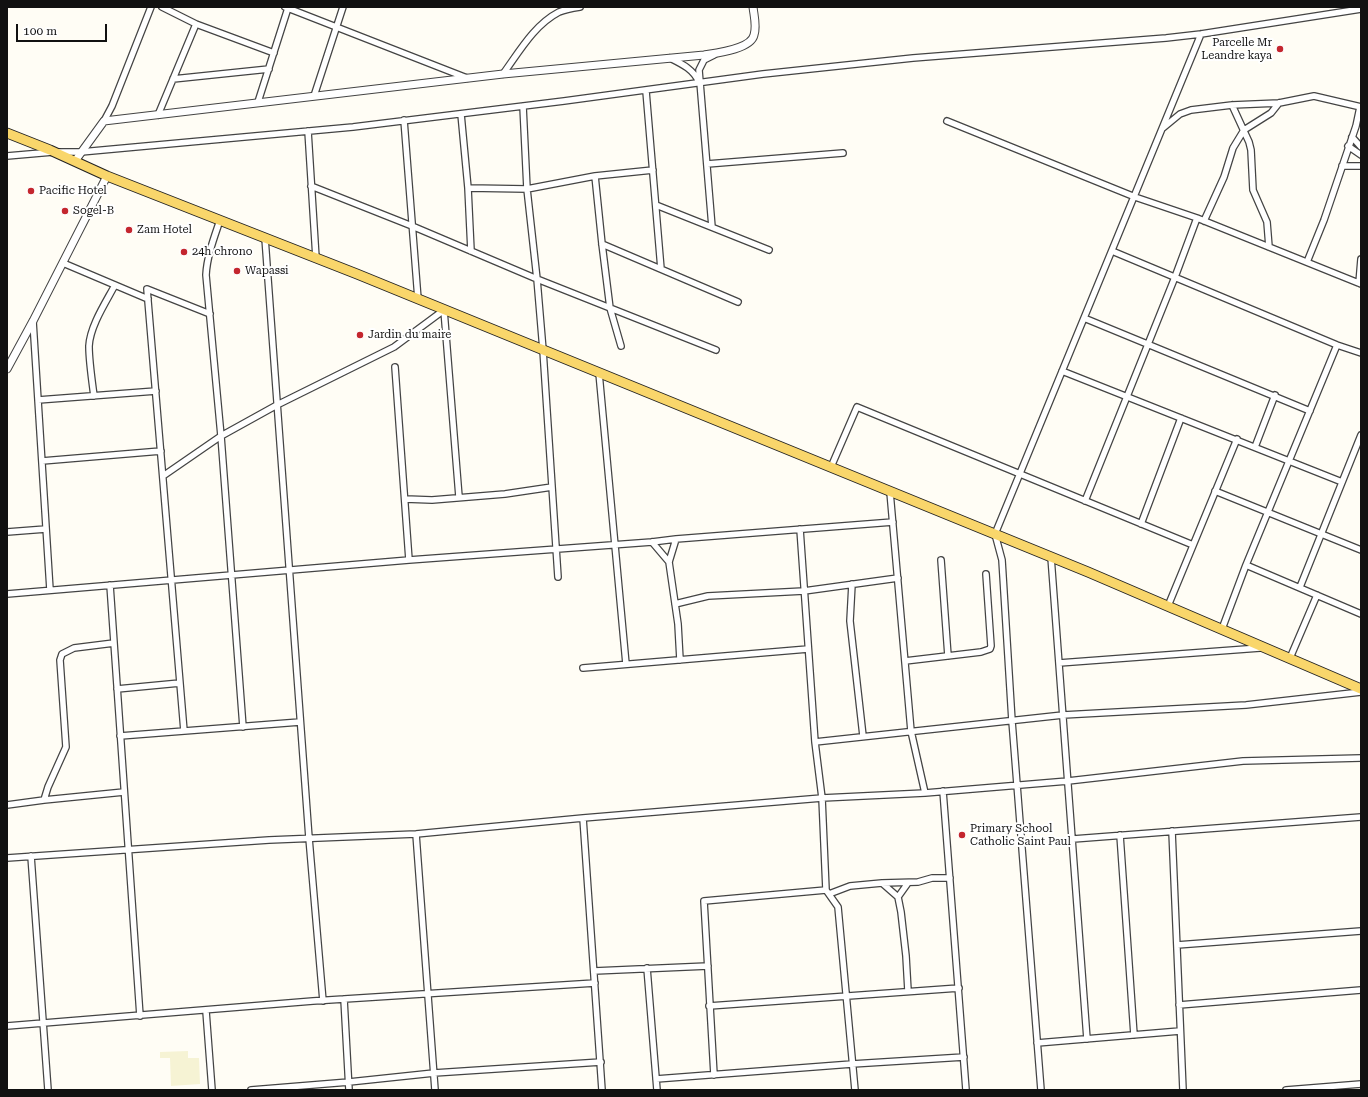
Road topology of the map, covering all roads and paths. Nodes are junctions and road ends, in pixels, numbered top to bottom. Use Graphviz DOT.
graph roads {
  1 [pos="151,7"];
  2 [pos="162,7"];
  3 [pos="343,7"];
  4 [pos="580,7"];
  5 [pos="753,7"];
  6 [pos="287,8"];
  7 [pos="1361,9"];
  8 [pos="196,24"];
  9 [pos="336,26"];
  10 [pos="1201,34"];
  11 [pos="274,53"];
  12 [pos="718,53"];
  13 [pos="670,58"];
  14 [pos="269,69"];
  15 [pos="503,74"];
  16 [pos="467,78"];
  17 [pos="172,79"];
  18 [pos="700,84"];
  19 [pos="646,91"];
  20 [pos="314,96"];
  21 [pos="258,102"];
  22 [pos="1279,103"];
  23 [pos="1232,105"];
  24 [pos="523,106"];
  25 [pos="1361,107"];
  26 [pos="461,114"];
  27 [pos="158,115"];
  28 [pos="404,120"];
  29 [pos="104,121"];
  30 [pos="947,121"];
  31 [pos="1162,129"];
  32 [pos="1244,130"];
  33 [pos="308,131"];
  34 [pos="7,133"];
  35 [pos="1352,137"];
  36 [pos="1348,146"];
  37 [pos="1361,147"];
  38 [pos="53,152"];
  39 [pos="81,152"];
  40 [pos="843,153"];
  41 [pos="1361,155"];
  42 [pos="7,156"];
  43 [pos="75,161"];
  44 [pos="706,164"];
  45 [pos="1342,166"];
  46 [pos="1361,166"];
  47 [pos="653,170"];
  48 [pos="107,176"];
  49 [pos="595,176"];
  50 [pos="311,186"];
  51 [pos="468,188"];
  52 [pos="527,189"];
  53 [pos="1135,197"];
  54 [pos="656,205"];
  55 [pos="1197,218"];
  56 [pos="220,220"];
  57 [pos="1204,221"];
  58 [pos="412,226"];
  59 [pos="712,227"];
  60 [pos="265,238"];
  61 [pos="602,244"];
  62 [pos="1269,247"];
  63 [pos="769,250"];
  64 [pos="471,251"];
  65 [pos="1112,251"];
  66 [pos="316,258"];
  67 [pos="1361,259"];
  68 [pos="1307,262"];
  69 [pos="63,263"];
  70 [pos="661,269"];
  71 [pos="1175,277"];
  72 [pos="537,279"];
  73 [pos="1360,283"];
  74 [pos="115,285"];
  75 [pos="148,299"];
  76 [pos="418,299"];
  77 [pos="738,302"];
  78 [pos="610,308"];
  79 [pos="444,310"];
  80 [pos="210,314"];
  81 [pos="1084,318"];
  82 [pos="33,321"];
  83 [pos="1148,344"];
  84 [pos="1337,345"];
  85 [pos="621,346"];
  86 [pos="543,350"];
  87 [pos="716,350"];
  88 [pos="1361,353"];
  89 [pos="395,367"];
  90 [pos="7,369"];
  91 [pos="1062,371"];
  92 [pos="599,373"];
  93 [pos="156,391"];
  94 [pos="1275,395"];
  95 [pos="94,396"];
  96 [pos="1126,396"];
  97 [pos="38,400"];
  98 [pos="277,405"];
  99 [pos="1310,410"];
  100 [pos="1181,418"];
  101 [pos="1361,435"];
  102 [pos="221,436"];
  103 [pos="1237,439"];
  104 [pos="1255,447"];
  105 [pos="161,451"];
  106 [pos="42,461"];
  107 [pos="1290,461"];
  108 [pos="831,467"];
  109 [pos="1020,473"];
  110 [pos="163,476"];
  111 [pos="1342,482"];
  112 [pos="552,487"];
  113 [pos="1215,491"];
  114 [pos="890,492"];
  115 [pos="459,497"];
  116 [pos="405,499"];
  117 [pos="1085,500"];
  118 [pos="1268,512"];
  119 [pos="893,522"];
  120 [pos="1142,524"];
  121 [pos="46,529"];
  122 [pos="800,529"];
  123 [pos="7,532"];
  124 [pos="1321,533"];
  125 [pos="995,534"];
  126 [pos="676,539"];
  127 [pos="652,542"];
  128 [pos="615,544"];
  129 [pos="1193,545"];
  130 [pos="556,548"];
  131 [pos="1361,550"];
  132 [pos="1051,557"];
  133 [pos="409,560"];
  134 [pos="941,560"];
  135 [pos="669,562"];
  136 [pos="1246,565"];
  137 [pos="289,570"];
  138 [pos="986,574"];
  139 [pos="230,575"];
  140 [pos="558,577"];
  141 [pos="898,578"];
  142 [pos="172,580"];
  143 [pos="852,584"];
  144 [pos="110,585"];
  145 [pos="1300,587"];
  146 [pos="50,590"];
  147 [pos="804,591"];
  148 [pos="7,594"];
  149 [pos="1317,595"];
  150 [pos="675,604"];
  151 [pos="1168,606"];
  152 [pos="1361,614"];
  153 [pos="1222,629"];
  154 [pos="114,642"];
  155 [pos="1264,647"];
  156 [pos="808,649"];
  157 [pos="948,656"];
  158 [pos="1290,658"];
  159 [pos="680,660"];
  160 [pos="905,661"];
  161 [pos="1059,663"];
  162 [pos="626,664"];
  163 [pos="583,668"];
  164 [pos="180,683"];
  165 [pos="117,689"];
  166 [pos="1361,690"];
  167 [pos="1063,715"];
  168 [pos="1012,721"];
  169 [pos="300,722"];
  170 [pos="243,727"];
  171 [pos="184,731"];
  172 [pos="911,731"];
  173 [pos="120,736"];
  174 [pos="863,736"];
  175 [pos="815,742"];
  176 [pos="1361,758"];
  177 [pos="1068,781"];
  178 [pos="1018,785"];
  179 [pos="943,791"];
  180 [pos="124,792"];
  181 [pos="925,793"];
  182 [pos="822,798"];
  183 [pos="44,800"];
  184 [pos="7,805"];
  185 [pos="1361,817"];
  186 [pos="583,818"];
  187 [pos="1172,831"];
  188 [pos="416,834"];
  189 [pos="1120,835"];
  190 [pos="309,838"];
  191 [pos="1073,839"];
  192 [pos="128,850"];
  193 [pos="31,856"];
  194 [pos="7,858"];
  195 [pos="950,878"];
  196 [pos="882,883"];
  197 [pos="908,883"];
  198 [pos="828,892"];
  199 [pos="898,897"];
  200 [pos="1361,931"];
  201 [pos="1177,945"];
  202 [pos="708,966"];
  203 [pos="647,968"];
  204 [pos="594,971"];
  205 [pos="595,983"];
  206 [pos="959,988"];
  207 [pos="1361,990"];
  208 [pos="908,991"];
  209 [pos="428,994"];
  210 [pos="846,996"];
  211 [pos="344,999"];
  212 [pos="323,1001"];
  213 [pos="1179,1005"];
  214 [pos="709,1006"];
  215 [pos="206,1011"];
  216 [pos="140,1016"];
  217 [pos="44,1023"];
  218 [pos="7,1026"];
  219 [pos="1180,1031"];
  220 [pos="1134,1035"];
  221 [pos="1087,1039"];
  222 [pos="1037,1043"];
  223 [pos="964,1057"];
  224 [pos="601,1062"];
  225 [pos="852,1064"];
  226 [pos="434,1074"];
  227 [pos="714,1075"];
  228 [pos="656,1079"];
  229 [pos="349,1082"];
  230 [pos="1361,1084"];
  231 [pos="266,1089"];
  232 [pos="48,1090"];
  233 [pos="212,1090"];
  234 [pos="251,1090"];
  235 [pos="349,1090"];
  236 [pos="436,1090"];
  237 [pos="602,1090"];
  238 [pos="657,1090"];
  239 [pos="855,1090"];
  240 [pos="966,1090"];
  241 [pos="1041,1090"];
  242 [pos="1183,1090"];
  243 [pos="1286,1090"];
  1 -- 29 [label="street"];
  2 -- 8 [label="street"];
  3 -- 9 [label="street"];
  4 -- 15 [label="street"];
  5 -- 12 [label="street"];
  6 -- 9 [label="street"];
  6 -- 11 [label="street"];
  7 -- 10 [label="street"];
  8 -- 11 [label="street"];
  8 -- 17 [label="street"];
  9 -- 16 [label="street"];
  9 -- 20 [label="street"];
  10 -- 18 [label="street"];
  10 -- 31 [label="street"];
  11 -- 14 [label="street"];
  12 -- 13 [label="street"];
  12 -- 18 [label="street"];
  13 -- 15 [label="street"];
  13 -- 18 [label="street"];
  14 -- 17 [label="street"];
  14 -- 21 [label="street"];
  15 -- 16 [label="street"];
  16 -- 20 [label="street"];
  17 -- 27 [label="street"];
  18 -- 19 [label="street"];
  18 -- 44 [label="street"];
  19 -- 24 [label="street"];
  19 -- 47 [label="street"];
  20 -- 21 [label="street"];
  21 -- 27 [label="street"];
  22 -- 23 [label="street"];
  22 -- 25 [label="street"];
  22 -- 32 [label="street"];
  23 -- 31 [label="street"];
  23 -- 32 [label="street"];
  24 -- 26 [label="street"];
  24 -- 52 [label="street"];
  25 -- 35 [label="street"];
  26 -- 28 [label="street"];
  26 -- 51 [label="street"];
  27 -- 29 [label="street"];
  28 -- 33 [label="street"];
  28 -- 58 [label="street"];
  29 -- 39 [label="street"];
  30 -- 53 [label="street"];
  31 -- 53 [label="street"];
  32 -- 57 [label="street"];
  32 -- 62 [label="street"];
  33 -- 39 [label="street"];
  33 -- 50 [label="street"];
  34 -- 38 [label="main road"];
  35 -- 36 [label="street"];
  35 -- 37 [label="street"];
  36 -- 41 [label="street"];
  36 -- 45 [label="street"];
  38 -- 39 [label="street"];
  38 -- 42 [label="street"];
  38 -- 43 [label="main road"];
  39 -- 43 [label="street"];
  40 -- 44 [label="street"];
  43 -- 48 [label="main road"];
  44 -- 59 [label="street"];
  45 -- 46 [label="street"];
  45 -- 68 [label="street"];
  47 -- 49 [label="street"];
  47 -- 54 [label="street"];
  48 -- 56 [label="main road"];
  48 -- 69 [label="street"];
  49 -- 52 [label="street"];
  49 -- 61 [label="street"];
  50 -- 58 [label="street"];
  50 -- 66 [label="street"];
  51 -- 52 [label="street"];
  51 -- 64 [label="street"];
  52 -- 72 [label="street"];
  53 -- 55 [label="street"];
  53 -- 65 [label="street"];
  54 -- 59 [label="street"];
  54 -- 70 [label="street"];
  55 -- 57 [label="street"];
  55 -- 71 [label="street"];
  56 -- 60 [label="main road"];
  56 -- 80 [label="street"];
  57 -- 62 [label="street"];
  58 -- 64 [label="street"];
  58 -- 76 [label="street"];
  59 -- 63 [label="street"];
  60 -- 66 [label="main road"];
  60 -- 98 [label="street"];
  61 -- 70 [label="street"];
  61 -- 78 [label="street"];
  62 -- 68 [label="street"];
  64 -- 72 [label="street"];
  65 -- 71 [label="street"];
  65 -- 81 [label="street"];
  66 -- 76 [label="main road"];
  67 -- 73 [label="street"];
  68 -- 73 [label="street"];
  69 -- 74 [label="street"];
  69 -- 82 [label="street"];
  70 -- 77 [label="street"];
  71 -- 83 [label="street"];
  71 -- 84 [label="street"];
  72 -- 78 [label="street"];
  72 -- 86 [label="street"];
  74 -- 75 [label="street"];
  74 -- 95 [label="street"];
  75 -- 80 [label="street"];
  75 -- 93 [label="street"];
  76 -- 79 [label="main road"];
  78 -- 85 [label="street"];
  78 -- 87 [label="street"];
  79 -- 86 [label="main road"];
  79 -- 98 [label="street"];
  79 -- 115 [label="street"];
  80 -- 102 [label="street"];
  81 -- 83 [label="street"];
  81 -- 91 [label="street"];
  82 -- 90 [label="street"];
  82 -- 97 [label="street"];
  83 -- 94 [label="street"];
  83 -- 96 [label="street"];
  84 -- 88 [label="street"];
  84 -- 99 [label="street"];
  86 -- 92 [label="main road"];
  86 -- 112 [label="street"];
  89 -- 116 [label="street"];
  91 -- 96 [label="street"];
  91 -- 109 [label="street"];
  92 -- 108 [label="main road"];
  92 -- 128 [label="street"];
  93 -- 95 [label="street"];
  93 -- 105 [label="street"];
  94 -- 99 [label="street"];
  94 -- 104 [label="street"];
  95 -- 97 [label="street"];
  96 -- 100 [label="street"];
  96 -- 117 [label="street"];
  97 -- 106 [label="street"];
  98 -- 102 [label="street"];
  98 -- 137 [label="street"];
  99 -- 107 [label="street"];
  100 -- 103 [label="street"];
  100 -- 120 [label="street"];
  101 -- 111 [label="street"];
  102 -- 110 [label="street"];
  102 -- 139 [label="street"];
  103 -- 104 [label="street"];
  103 -- 113 [label="street"];
  104 -- 107 [label="street"];
  105 -- 106 [label="street"];
  105 -- 110 [label="street"];
  106 -- 121 [label="street"];
  107 -- 111 [label="street"];
  107 -- 118 [label="street"];
  108 -- 109 [label="street"];
  108 -- 114 [label="main road"];
  109 -- 117 [label="street"];
  109 -- 125 [label="street"];
  110 -- 142 [label="street"];
  111 -- 124 [label="street"];
  112 -- 115 [label="street"];
  112 -- 130 [label="street"];
  113 -- 118 [label="street"];
  113 -- 129 [label="street"];
  114 -- 119 [label="street"];
  114 -- 125 [label="main road"];
  115 -- 116 [label="street"];
  116 -- 133 [label="street"];
  117 -- 120 [label="street"];
  118 -- 124 [label="street"];
  118 -- 136 [label="street"];
  119 -- 122 [label="street"];
  119 -- 141 [label="street"];
  120 -- 129 [label="street"];
  121 -- 123 [label="street"];
  121 -- 146 [label="street"];
  122 -- 126 [label="street"];
  122 -- 147 [label="street"];
  124 -- 131 [label="street"];
  124 -- 145 [label="street"];
  125 -- 132 [label="main road"];
  125 -- 168 [label="street"];
  126 -- 127 [label="street"];
  126 -- 135 [label="street"];
  127 -- 128 [label="street"];
  127 -- 135 [label="street"];
  128 -- 130 [label="street"];
  128 -- 162 [label="street"];
  129 -- 151 [label="street"];
  130 -- 133 [label="street"];
  130 -- 140 [label="street"];
  132 -- 151 [label="main road"];
  132 -- 161 [label="street"];
  133 -- 137 [label="street"];
  134 -- 157 [label="street"];
  135 -- 150 [label="street"];
  136 -- 145 [label="street"];
  136 -- 153 [label="street"];
  137 -- 139 [label="street"];
  137 -- 169 [label="street"];
  138 -- 157 [label="street"];
  139 -- 142 [label="street"];
  139 -- 170 [label="street"];
  141 -- 143 [label="street"];
  141 -- 160 [label="street"];
  142 -- 144 [label="street"];
  142 -- 164 [label="street"];
  143 -- 147 [label="street"];
  143 -- 174 [label="street"];
  144 -- 146 [label="street"];
  144 -- 154 [label="street"];
  145 -- 149 [label="street"];
  146 -- 148 [label="street"];
  147 -- 150 [label="street"];
  147 -- 156 [label="street"];
  149 -- 152 [label="street"];
  149 -- 158 [label="street"];
  150 -- 159 [label="street"];
  151 -- 153 [label="main road"];
  153 -- 155 [label="main road"];
  154 -- 165 [label="street"];
  154 -- 183 [label="street"];
  155 -- 158 [label="main road"];
  155 -- 161 [label="street"];
  156 -- 159 [label="street"];
  156 -- 175 [label="street"];
  157 -- 160 [label="street"];
  158 -- 166 [label="main road"];
  159 -- 162 [label="street"];
  160 -- 172 [label="street"];
  161 -- 167 [label="street"];
  162 -- 163 [label="street"];
  164 -- 165 [label="street"];
  164 -- 171 [label="street"];
  165 -- 173 [label="street"];
  166 -- 167 [label="street"];
  167 -- 168 [label="street"];
  167 -- 177 [label="street"];
  168 -- 172 [label="street"];
  168 -- 178 [label="street"];
  169 -- 170 [label="street"];
  169 -- 190 [label="street"];
  170 -- 171 [label="street"];
  171 -- 173 [label="street"];
  172 -- 174 [label="street"];
  172 -- 181 [label="street"];
  173 -- 180 [label="street"];
  174 -- 175 [label="street"];
  175 -- 182 [label="street"];
  176 -- 177 [label="street"];
  177 -- 178 [label="street"];
  177 -- 191 [label="street"];
  178 -- 179 [label="street"];
  178 -- 222 [label="street"];
  179 -- 181 [label="street"];
  179 -- 195 [label="street"];
  180 -- 183 [label="street"];
  180 -- 192 [label="street"];
  181 -- 182 [label="street"];
  182 -- 186 [label="street"];
  182 -- 198 [label="street"];
  183 -- 184 [label="street"];
  185 -- 187 [label="street"];
  186 -- 188 [label="street"];
  186 -- 204 [label="street"];
  187 -- 189 [label="street"];
  187 -- 201 [label="street"];
  188 -- 190 [label="street"];
  188 -- 209 [label="street"];
  189 -- 191 [label="street"];
  189 -- 220 [label="street"];
  190 -- 192 [label="street"];
  190 -- 212 [label="street"];
  191 -- 221 [label="street"];
  192 -- 193 [label="street"];
  192 -- 216 [label="street"];
  193 -- 194 [label="street"];
  193 -- 217 [label="street"];
  195 -- 197 [label="street"];
  195 -- 206 [label="street"];
  196 -- 197 [label="street"];
  196 -- 198 [label="street"];
  196 -- 199 [label="street"];
  197 -- 199 [label="street"];
  198 -- 202 [label="street"];
  198 -- 210 [label="street"];
  199 -- 208 [label="street"];
  200 -- 201 [label="street"];
  201 -- 213 [label="street"];
  202 -- 203 [label="street"];
  202 -- 214 [label="street"];
  203 -- 204 [label="street"];
  203 -- 228 [label="street"];
  204 -- 205 [label="street"];
  205 -- 209 [label="street"];
  205 -- 224 [label="street"];
  206 -- 208 [label="street"];
  206 -- 223 [label="street"];
  207 -- 213 [label="street"];
  208 -- 210 [label="street"];
  209 -- 211 [label="street"];
  209 -- 226 [label="street"];
  210 -- 214 [label="street"];
  210 -- 225 [label="street"];
  211 -- 212 [label="street"];
  211 -- 229 [label="street"];
  212 -- 215 [label="street"];
  213 -- 219 [label="street"];
  214 -- 227 [label="street"];
  215 -- 216 [label="street"];
  215 -- 233 [label="street"];
  216 -- 217 [label="street"];
  217 -- 218 [label="street"];
  217 -- 232 [label="street"];
  219 -- 220 [label="street"];
  219 -- 242 [label="street"];
  220 -- 221 [label="street"];
  221 -- 222 [label="street"];
  222 -- 241 [label="street"];
  223 -- 225 [label="street"];
  223 -- 240 [label="street"];
  224 -- 226 [label="street"];
  224 -- 237 [label="street"];
  225 -- 227 [label="street"];
  225 -- 239 [label="street"];
  226 -- 229 [label="street"];
  226 -- 236 [label="street"];
  227 -- 228 [label="street"];
  228 -- 238 [label="street"];
  229 -- 231 [label="street"];
  229 -- 235 [label="street"];
  230 -- 243 [label="street"];
  231 -- 234 [label="street"];
}
